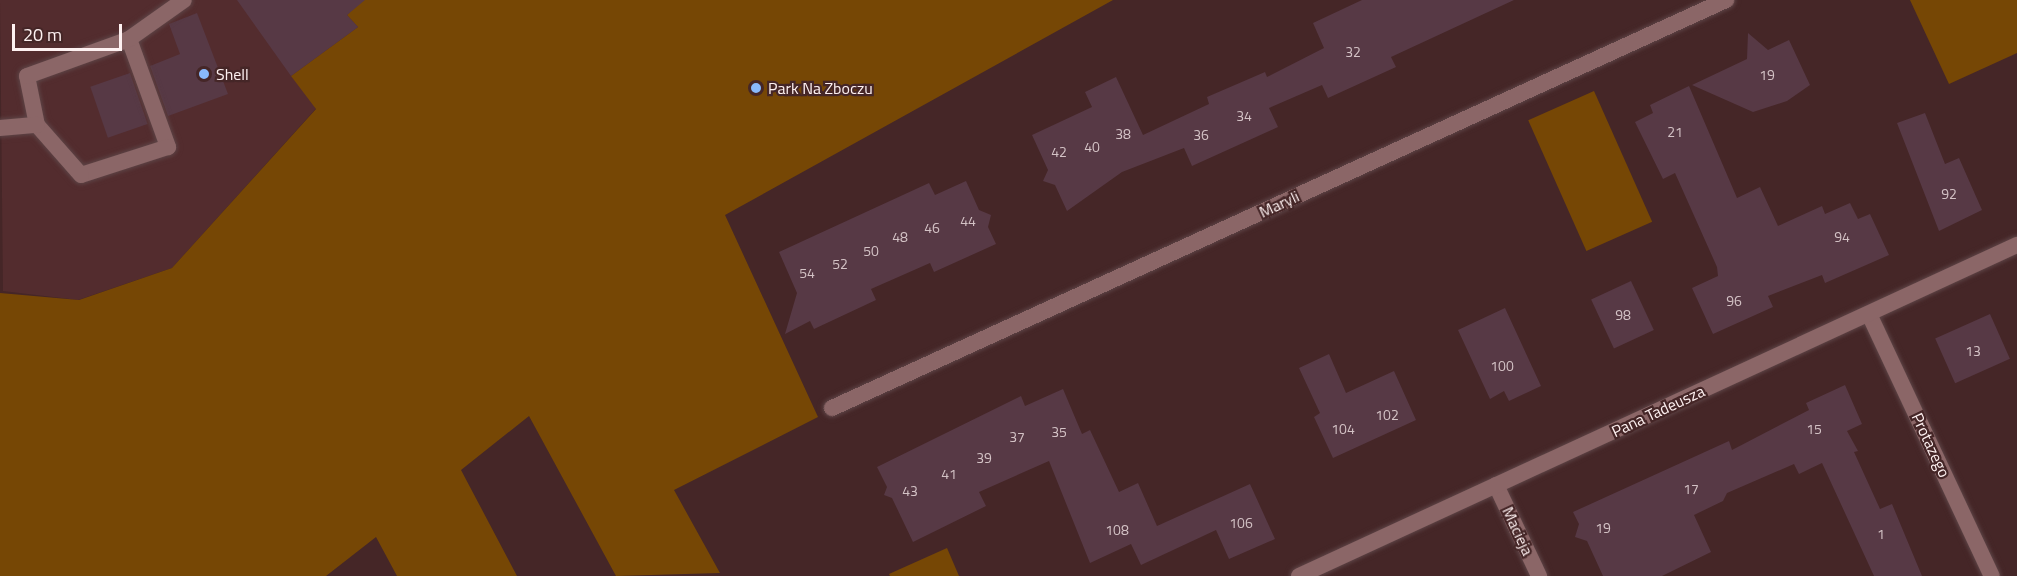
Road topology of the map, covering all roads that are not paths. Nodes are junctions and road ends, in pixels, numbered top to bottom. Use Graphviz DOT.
graph roads {
  1 [pos="184,0"];
  2 [pos="1726,0"];
  3 [pos="129,39"];
  4 [pos="37,125"];
  5 [pos="0,128"];
  6 [pos="2017,245"];
  7 [pos="1869,314"];
  8 [pos="832,408"];
  9 [pos="1496,485"];
  10 [pos="1299,576"];
  11 [pos="1539,576"];
  12 [pos="1992,576"];
  1 -- 3 [label="street"];
  2 -- 8 [label="street, Maryli"];
  3 -- 4 [label="street"];
  3 -- 4 [label="street"];
  4 -- 5 [label="street"];
  6 -- 7 [label="street, Pana Tadeusza"];
  7 -- 9 [label="street, Pana Tadeusza"];
  7 -- 12 [label="street, Protazego"];
  9 -- 10 [label="street, Pana Tadeusza"];
  9 -- 11 [label="street, Macieja"];
}
